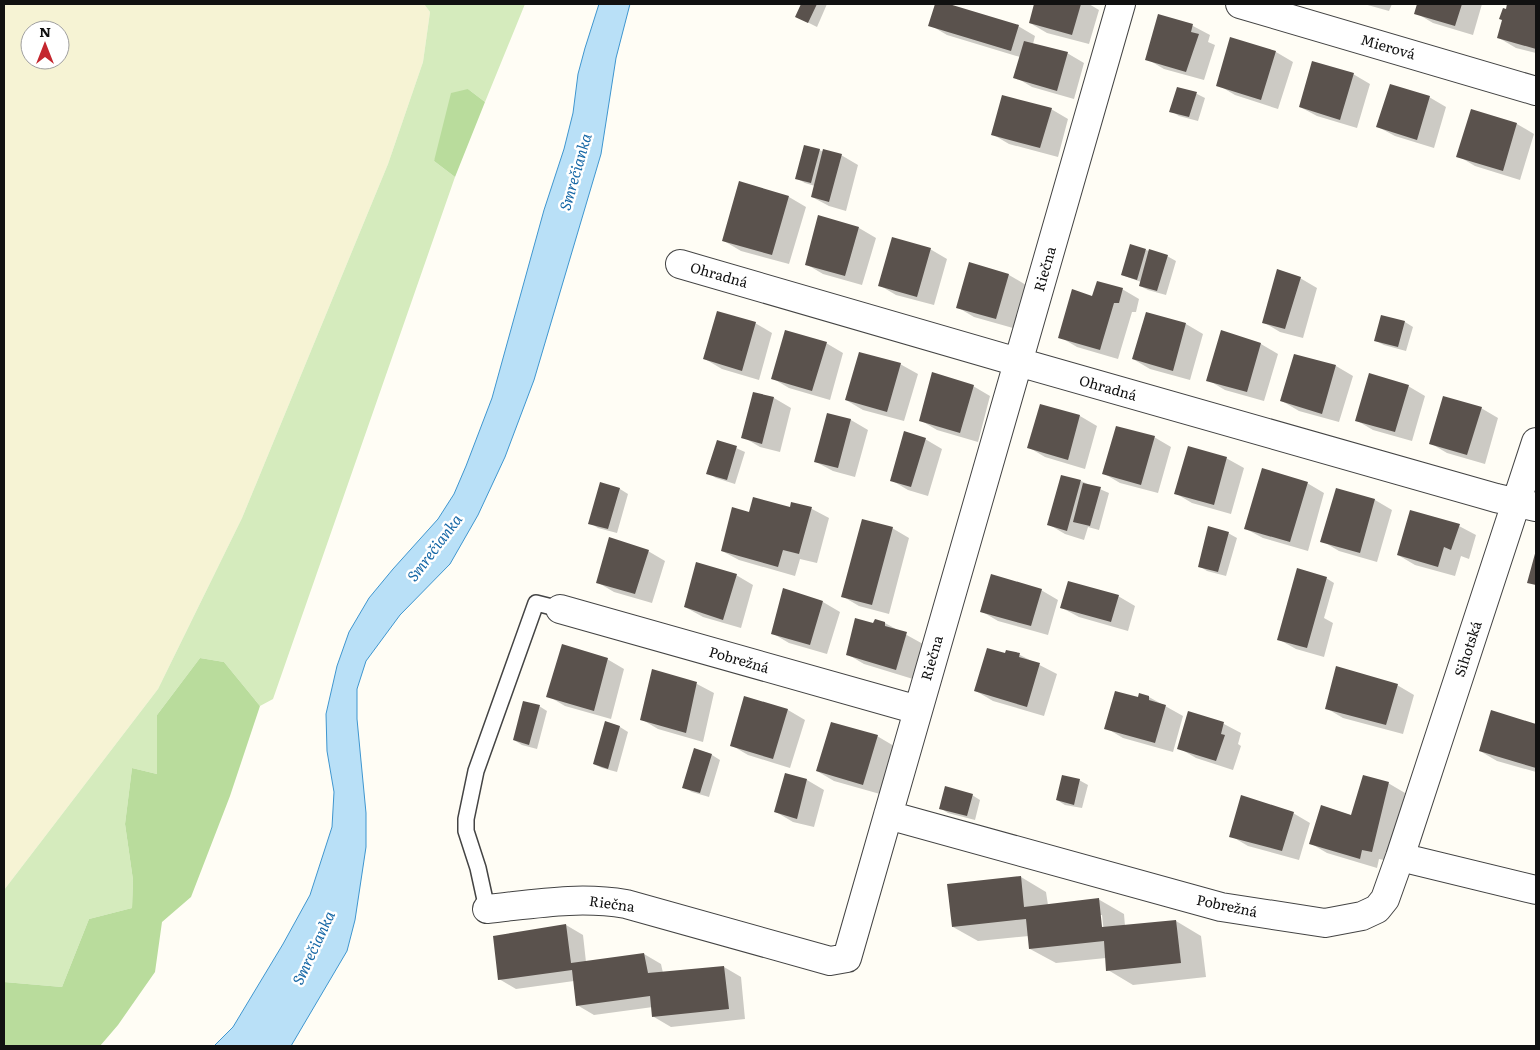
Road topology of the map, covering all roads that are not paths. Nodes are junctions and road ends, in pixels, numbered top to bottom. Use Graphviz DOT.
graph roads {
  1 [pos="1121,4"];
  2 [pos="1240,4"];
  3 [pos="1536,91"];
  4 [pos="680,264"];
  5 [pos="1018,362"];
  6 [pos="1536,442"];
  7 [pos="1526,504"];
  8 [pos="560,609"];
  9 [pos="918,710"];
  10 [pos="888,815"];
  11 [pos="1400,857"];
  12 [pos="1536,890"];
  13 [pos="487,909"];
  1 -- 5 [label="street, Riečna"];
  2 -- 3 [label="street, Mierová"];
  4 -- 5 [label="street, Ohradná"];
  5 -- 7 [label="street, Ohradná"];
  5 -- 9 [label="street, Riečna"];
  6 -- 7 [label="street, Sihotská"];
  7 -- 11 [label="street, Sihotská"];
  8 -- 9 [label="street, Pobrežná"];
  8 -- 13 [label="lane"];
  9 -- 10 [label="street, Riečna"];
  10 -- 11 [label="street, Pobrežná"];
  10 -- 13 [label="street, Riečna"];
  11 -- 12 [label="street"];
}
